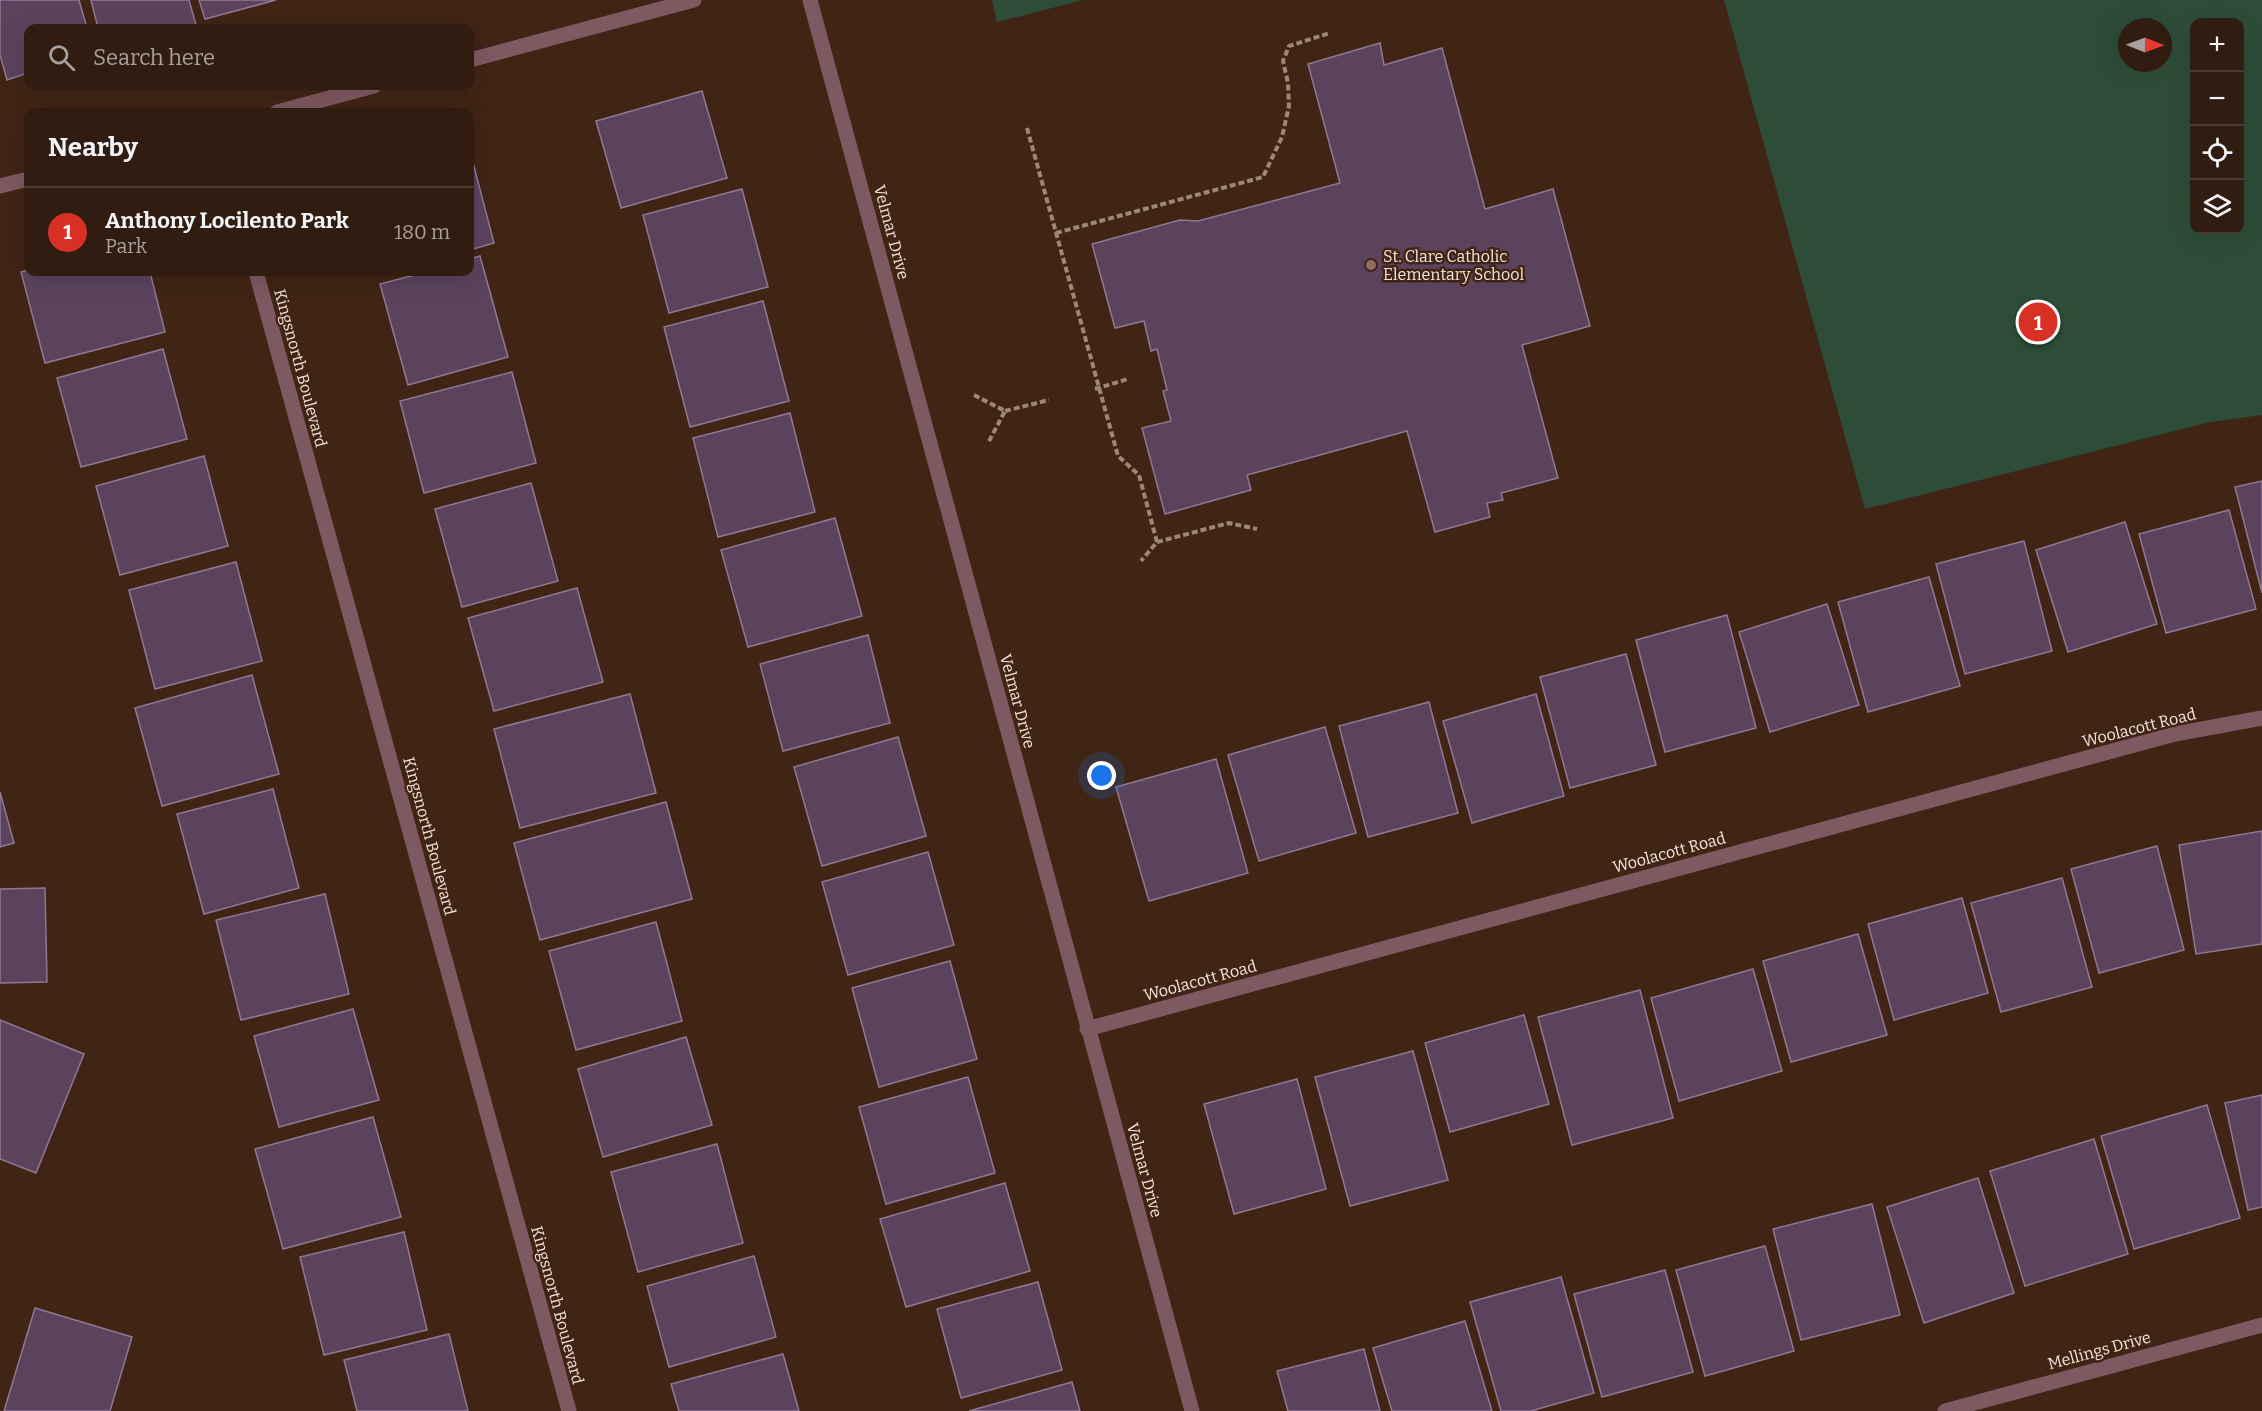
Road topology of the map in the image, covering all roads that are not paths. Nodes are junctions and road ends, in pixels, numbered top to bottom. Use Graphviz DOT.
graph roads {
  1 [pos="694,0"];
  2 [pos="810,0"];
  3 [pos="474,59"];
  4 [pos="359,90"];
  5 [pos="292,108"];
  6 [pos="24,180"];
  7 [pos="0,186"];
  8 [pos="257,276"];
  9 [pos="2262,718"];
  10 [pos="1088,1029"];
  11 [pos="2262,1325"];
  12 [pos="569,1411"];
  13 [pos="1192,1411"];
  14 [pos="1945,1411"];
  1 -- 3 [label="street"];
  2 -- 10 [label="street, Velmar Drive"];
  4 -- 5 [label="street"];
  6 -- 7 [label="street"];
  8 -- 12 [label="street, Kingsnorth Boulevard"];
  9 -- 10 [label="street, Woolacott Road"];
  10 -- 13 [label="street, Velmar Drive"];
  11 -- 14 [label="street, Mellings Drive"];
}
